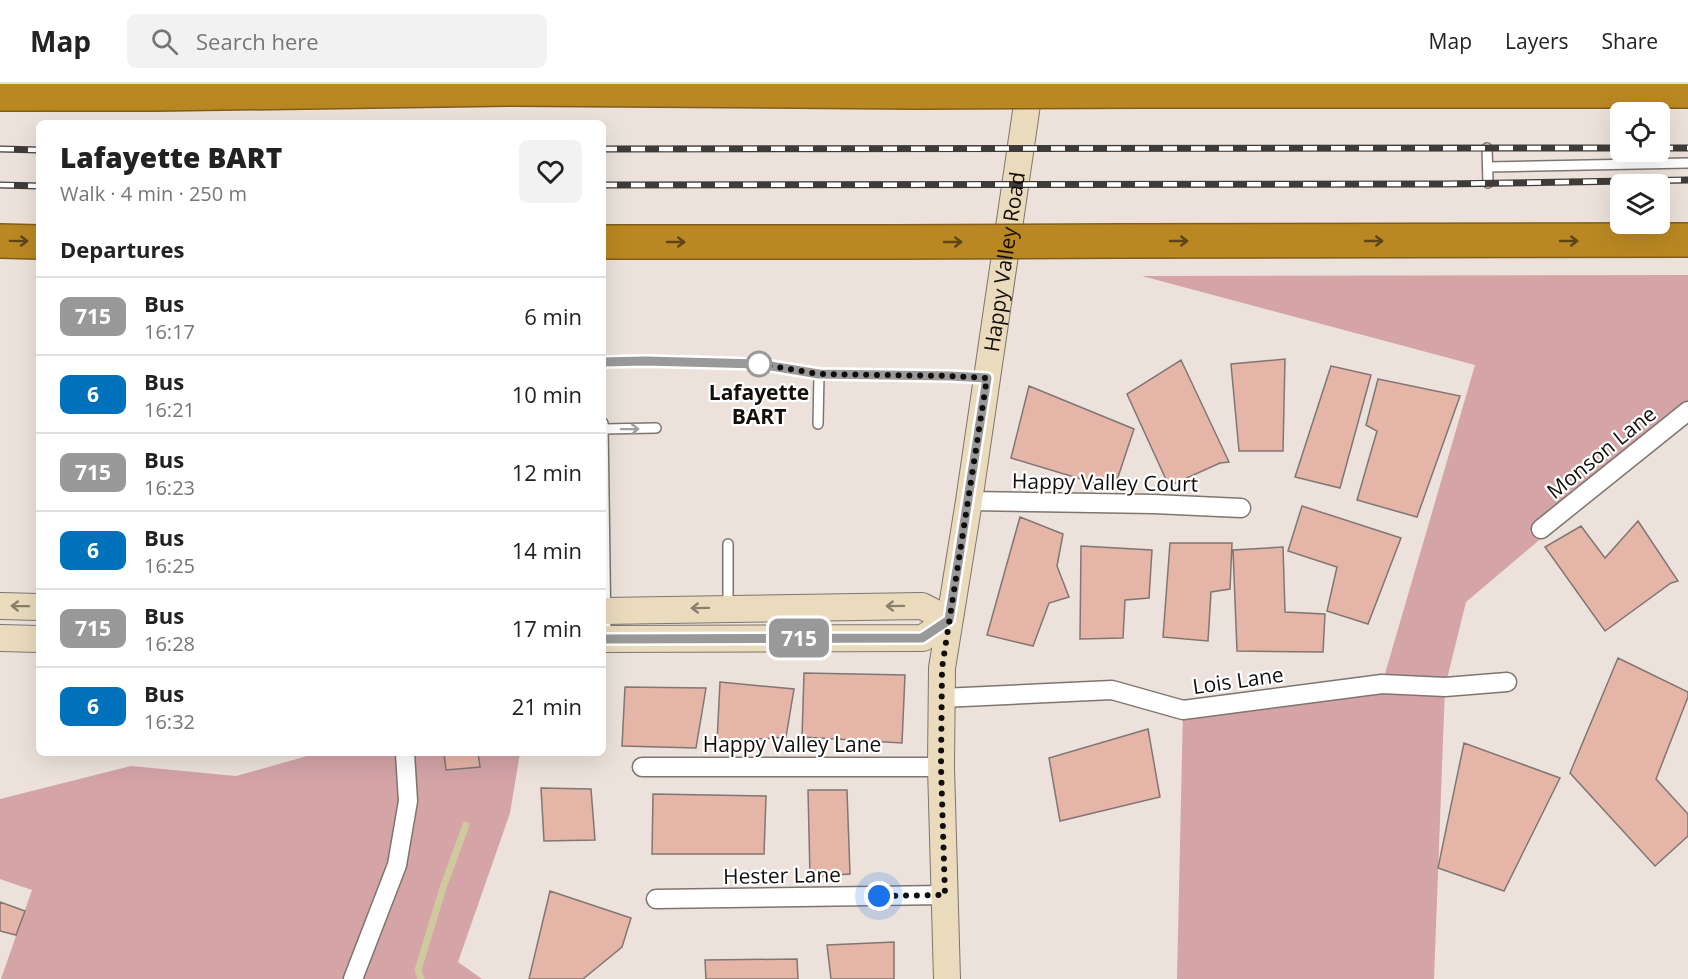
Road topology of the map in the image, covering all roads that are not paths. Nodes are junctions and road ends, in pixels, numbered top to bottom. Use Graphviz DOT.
graph roads {
  1 [pos="1030,84"];
  2 [pos="635,88"];
  3 [pos="1686,91"];
  4 [pos="0,94"];
  5 [pos="1487,148"];
  6 [pos="1688,163"];
  7 [pos="1488,167"];
  8 [pos="1488,183"];
  9 [pos="1687,240"];
  10 [pos="0,241"];
  11 [pos="36,242"];
  12 [pos="610,242"];
  13 [pos="606,362"];
  14 [pos="819,374"];
  15 [pos="987,378"];
  16 [pos="1688,411"];
  17 [pos="818,424"];
  18 [pos="656,428"];
  19 [pos="606,429"];
  20 [pos="969,501"];
  21 [pos="1240,508"];
  22 [pos="1541,529"];
  23 [pos="728,544"];
  24 [pos="0,606"];
  25 [pos="36,607"];
  26 [pos="728,608"];
  27 [pos="606,611"];
  28 [pos="949,620"];
  29 [pos="0,638"];
  30 [pos="36,639"];
  31 [pos="606,639"];
  32 [pos="1507,682"];
  33 [pos="942,698"];
  34 [pos="405,756"];
  35 [pos="642,767"];
  36 [pos="941,767"];
  37 [pos="945,895"];
  38 [pos="656,899"];
  39 [pos="353,979"];
  40 [pos="947,979"];
  1 -- 15 [label="street, Happy Valley Road"];
  2 -- 3 [label="highway, bridge"];
  2 -- 4 [label="highway"];
  5 -- 7 [label="lane"];
  6 -- 7 [label="lane"];
  7 -- 8 [label="lane"];
  12 -- 9 [label="highway, one-way, bridge"];
  10 -- 11 [label="highway, one-way"];
  13 -- 14 [label="lane"];
  14 -- 15 [label="lane"];
  14 -- 17 [label="lane"];
  15 -- 20 [label="street, Happy Valley Road"];
  16 -- 22 [label="street, Monson Lane"];
  19 -- 18 [label="lane, one-way"];
  20 -- 21 [label="street, Happy Valley Court"];
  20 -- 28 [label="street, Happy Valley Road"];
  23 -- 26 [label="lane"];
  25 -- 24 [label="street, one-way"];
  26 -- 27 [label="street, one-way"];
  28 -- 26 [label="street, one-way"];
  28 -- 31 [label="street"];
  28 -- 33 [label="street, Happy Valley Road"];
  29 -- 30 [label="street"];
  32 -- 33 [label="street, Lois Lane"];
  33 -- 36 [label="street, Happy Valley Road"];
  34 -- 39 [label="street"];
  35 -- 36 [label="street, Happy Valley Lane"];
  36 -- 37 [label="street, Happy Valley Road"];
  37 -- 38 [label="street, Hester Lane"];
  37 -- 40 [label="street, Happy Valley Road"];
}
